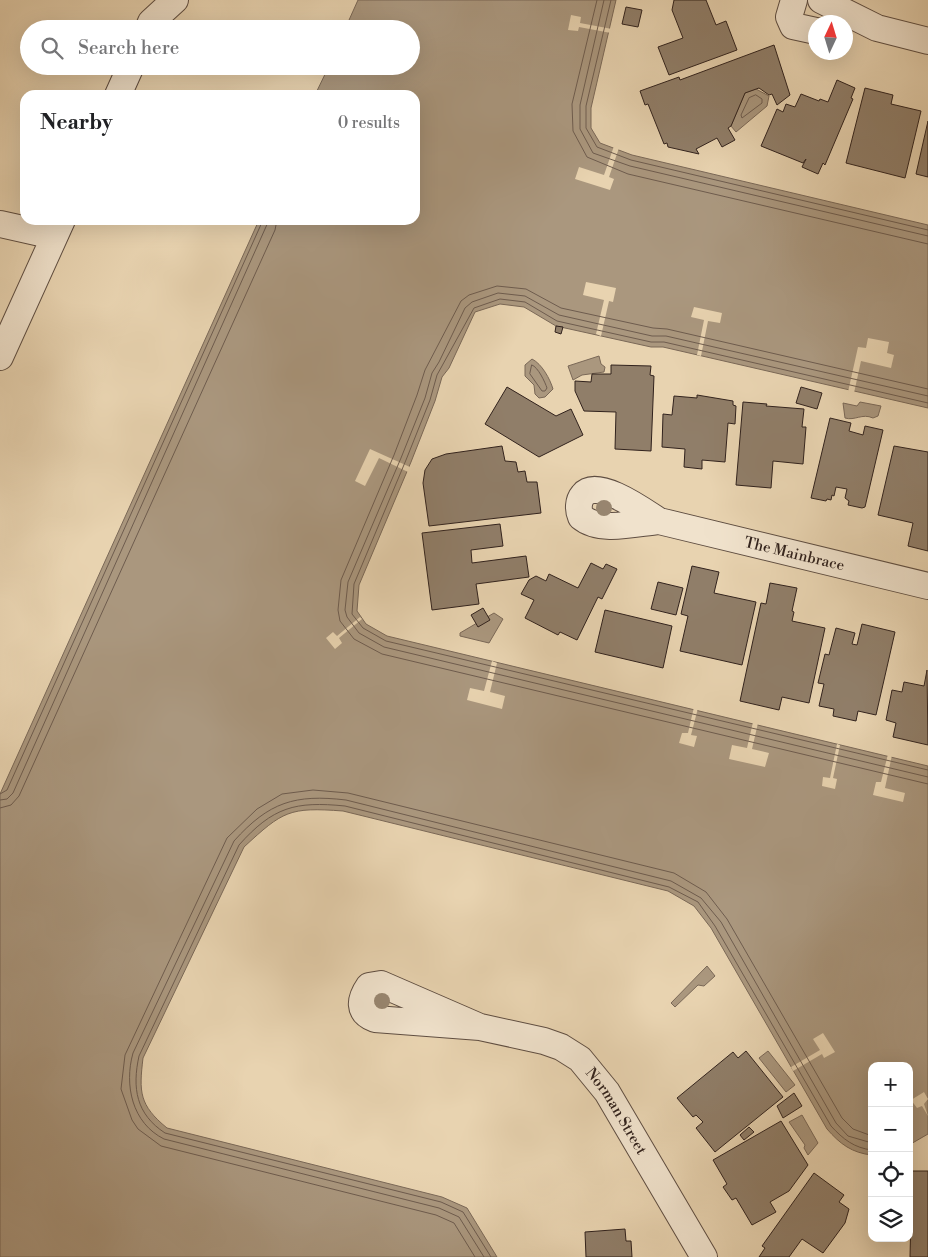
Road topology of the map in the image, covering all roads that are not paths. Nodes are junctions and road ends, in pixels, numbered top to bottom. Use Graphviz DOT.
graph roads {
  1 [pos="175,0"];
  2 [pos="794,0"];
  3 [pos="821,0"];
  4 [pos="150,17"];
  5 [pos="876,28"];
  6 [pos="853,30"];
  7 [pos="808,31"];
  8 [pos="928,41"];
  9 [pos="127,75"];
  10 [pos="120,90"];
  11 [pos="0,224"];
  12 [pos="58,228"];
  13 [pos="0,357"];
  14 [pos="660,521"];
  15 [pos="928,586"];
  16 [pos="480,1027"];
  17 [pos="704,1257"];
  1 -- 4 [label="street"];
  2 -- 7 [label="street"];
  3 -- 5 [label="street"];
  5 -- 6 [label="street"];
  5 -- 8 [label="street"];
  9 -- 10 [label="street"];
  11 -- 12 [label="street"];
  12 -- 13 [label="street"];
  14 -- 15 [label="street, The Mainbrace"];
  16 -- 17 [label="street, Norman Street"];
}
